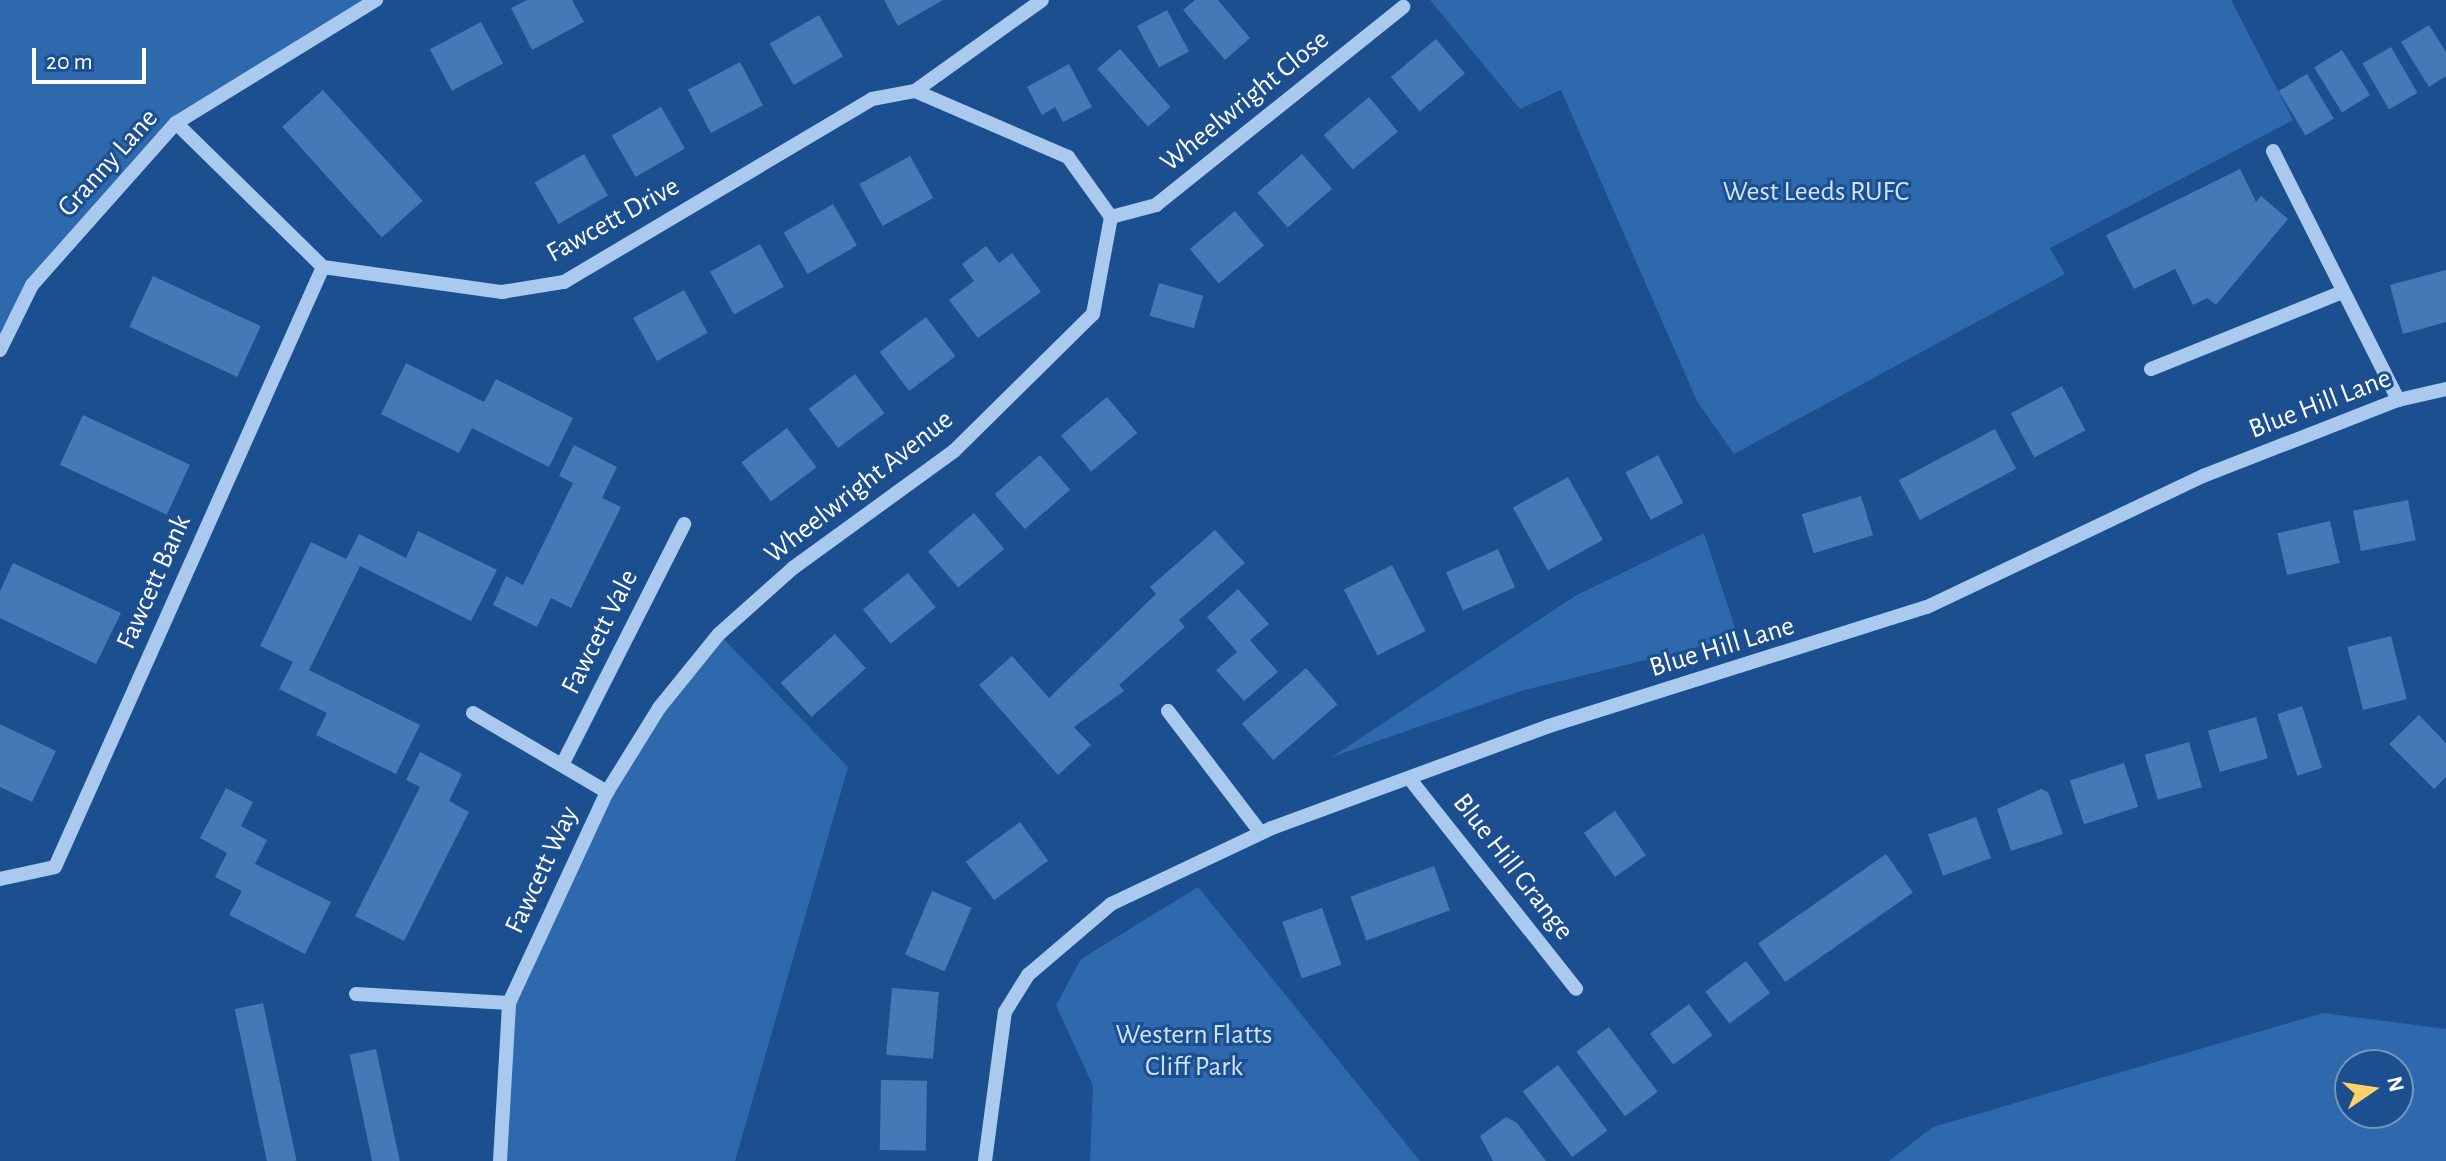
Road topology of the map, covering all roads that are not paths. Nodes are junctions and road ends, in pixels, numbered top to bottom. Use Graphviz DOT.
graph roads {
  1 [pos="376,0"];
  2 [pos="1042,0"];
  3 [pos="1403,7"];
  4 [pos="915,91"];
  5 [pos="176,123"];
  6 [pos="2273,151"];
  7 [pos="1111,217"];
  8 [pos="323,267"];
  9 [pos="2343,292"];
  10 [pos="0,350"];
  11 [pos="2151,369"];
  12 [pos="2446,389"];
  13 [pos="2398,400"];
  14 [pos="684,524"];
  15 [pos="719,634"];
  16 [pos="1168,711"];
  17 [pos="473,713"];
  18 [pos="563,763"];
  19 [pos="1409,778"];
  20 [pos="607,792"];
  21 [pos="1261,833"];
  22 [pos="0,879"];
  23 [pos="1576,989"];
  24 [pos="356,994"];
  25 [pos="509,1003"];
  26 [pos="500,1161"];
  27 [pos="985,1161"];
  1 -- 5 [label="street, Granny Lane"];
  2 -- 4 [label="street"];
  3 -- 7 [label="street, Wheelwright Close"];
  4 -- 7 [label="street"];
  4 -- 8 [label="street, Fawcett Drive"];
  5 -- 8 [label="street"];
  5 -- 10 [label="street, Granny Lane"];
  6 -- 9 [label="street"];
  7 -- 15 [label="street, Wheelwright Avenue"];
  8 -- 22 [label="street, Fawcett Bank"];
  9 -- 11 [label="street"];
  9 -- 13 [label="street"];
  12 -- 13 [label="street, Blue Hill Lane"];
  13 -- 19 [label="street, Blue Hill Lane"];
  14 -- 18 [label="street, Fawcett Vale"];
  15 -- 20 [label="street, Fawcett Way"];
  16 -- 21 [label="street"];
  17 -- 18 [label="street"];
  18 -- 20 [label="street"];
  19 -- 21 [label="street, Blue Hill Lane"];
  19 -- 23 [label="street, Blue Hill Grange"];
  20 -- 25 [label="street, Fawcett Way"];
  21 -- 27 [label="street, Blue Hill Lane"];
  24 -- 25 [label="street"];
  25 -- 26 [label="street, Fawcett Way"];
}
